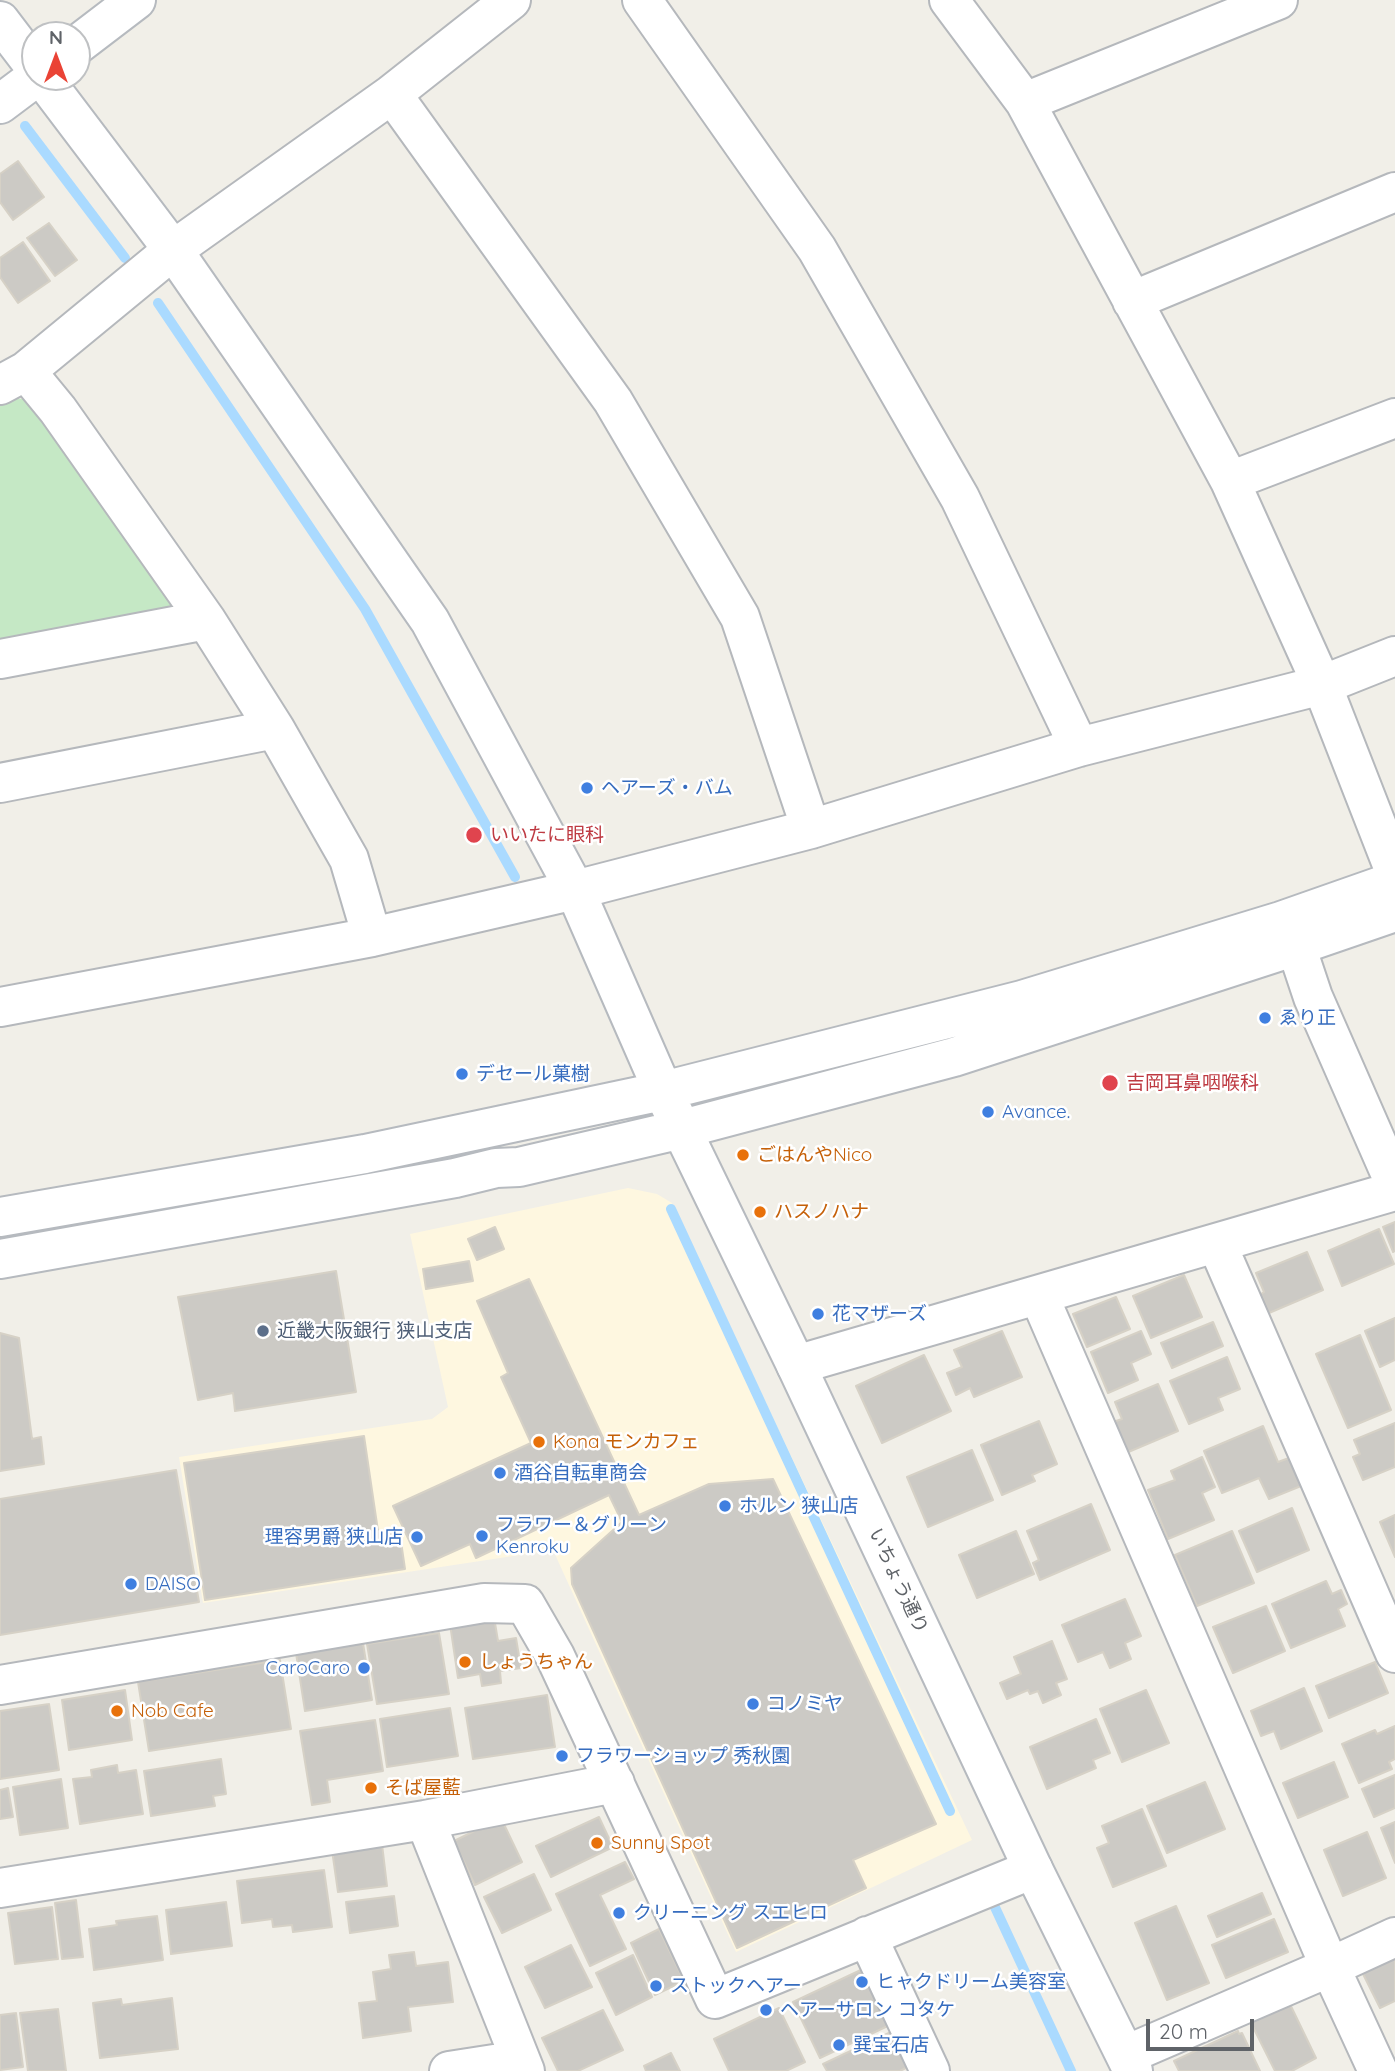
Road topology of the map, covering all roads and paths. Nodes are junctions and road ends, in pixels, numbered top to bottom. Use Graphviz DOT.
graph roads {
  1 [pos="136,0"];
  2 [pos="511,0"];
  3 [pos="642,0"];
  4 [pos="949,0"];
  5 [pos="1278,0"];
  6 [pos="0,21"];
  7 [pos="91,34"];
  8 [pos="21,49"];
  9 [pos="21,88"];
  10 [pos="53,91"];
  11 [pos="392,94"];
  12 [pos="1024,102"];
  13 [pos="0,104"];
  14 [pos="1395,192"];
  15 [pos="173,250"];
  16 [pos="1132,301"];
  17 [pos="13,378"];
  18 [pos="1395,418"];
  19 [pos="1230,481"];
  20 [pos="206,620"];
  21 [pos="1395,656"];
  22 [pos="0,659"];
  23 [pos="1322,685"];
  24 [pos="275,729"];
  25 [pos="1079,747"];
  26 [pos="0,783"];
  27 [pos="811,829"];
  28 [pos="1395,872"];
  29 [pos="1395,881"];
  30 [pos="575,890"];
  31 [pos="1395,912"];
  32 [pos="372,937"];
  33 [pos="1296,946"];
  34 [pos="0,1007"];
  35 [pos="663,1091"];
  36 [pos="682,1129"];
  37 [pos="1395,1184"];
  38 [pos="1395,1191"];
  39 [pos="0,1217"];
  40 [pos="1217,1244"];
  41 [pos="0,1259"];
  42 [pos="1039,1296"];
  43 [pos="796,1365"];
  44 [pos="1395,1653"];
  45 [pos="0,1685"];
  46 [pos="615,1783"];
  47 [pos="425,1820"];
  48 [pos="1033,1869"];
  49 [pos="0,1888"];
  50 [pos="867,1936"];
  51 [pos="1395,1937"];
  52 [pos="1330,1967"];
  53 [pos="1129,2063"];
  54 [pos="522,2066"];
  55 [pos="449,2071"];
  56 [pos="930,2071"];
  57 [pos="1378,2071"];
  1 -- 7 [label="street"];
  2 -- 11 [label="street"];
  3 -- 25 [label="street"];
  4 -- 12 [label="street"];
  5 -- 12 [label="street"];
  6 -- 8 [label="street"];
  9 -- 13 [label="street"];
  10 -- 15 [label="street, いちょう通り"];
  11 -- 15 [label="street"];
  11 -- 27 [label="street"];
  12 -- 16 [label="street"];
  14 -- 16 [label="street"];
  15 -- 17 [label="street"];
  15 -- 30 [label="street, いちょう通り"];
  16 -- 19 [label="street"];
  17 -- 20 [label="street"];
  18 -- 19 [label="street"];
  19 -- 23 [label="street"];
  20 -- 22 [label="street"];
  20 -- 24 [label="street"];
  21 -- 23 [label="street"];
  23 -- 25 [label="street"];
  23 -- 28 [label="street"];
  24 -- 26 [label="street"];
  24 -- 32 [label="street"];
  25 -- 27 [label="street"];
  27 -- 30 [label="street"];
  29 -- 35 [label="street"];
  30 -- 32 [label="street"];
  30 -- 35 [label="street, いちょう通り"];
  31 -- 33 [label="street"];
  32 -- 34 [label="street"];
  33 -- 36 [label="street"];
  33 -- 37 [label="street"];
  35 -- 36 [label="street, いちょう通り"];
  35 -- 39 [label="street"];
  36 -- 41 [label="street"];
  36 -- 43 [label="street, いちょう通り"];
  38 -- 40 [label="street"];
  40 -- 42 [label="street"];
  40 -- 44 [label="street"];
  42 -- 43 [label="street"];
  42 -- 52 [label="street"];
  43 -- 48 [label="street, いちょう通り"];
  45 -- 46 [label="street"];
  46 -- 47 [label="street"];
  46 -- 50 [label="street"];
  47 -- 49 [label="street"];
  47 -- 54 [label="street"];
  48 -- 50 [label="street"];
  48 -- 53 [label="street, いちょう通り"];
  50 -- 56 [label="street"];
  51 -- 52 [label="street"];
  52 -- 53 [label="street"];
  52 -- 57 [label="street"];
  54 -- 55 [label="street"];
}
